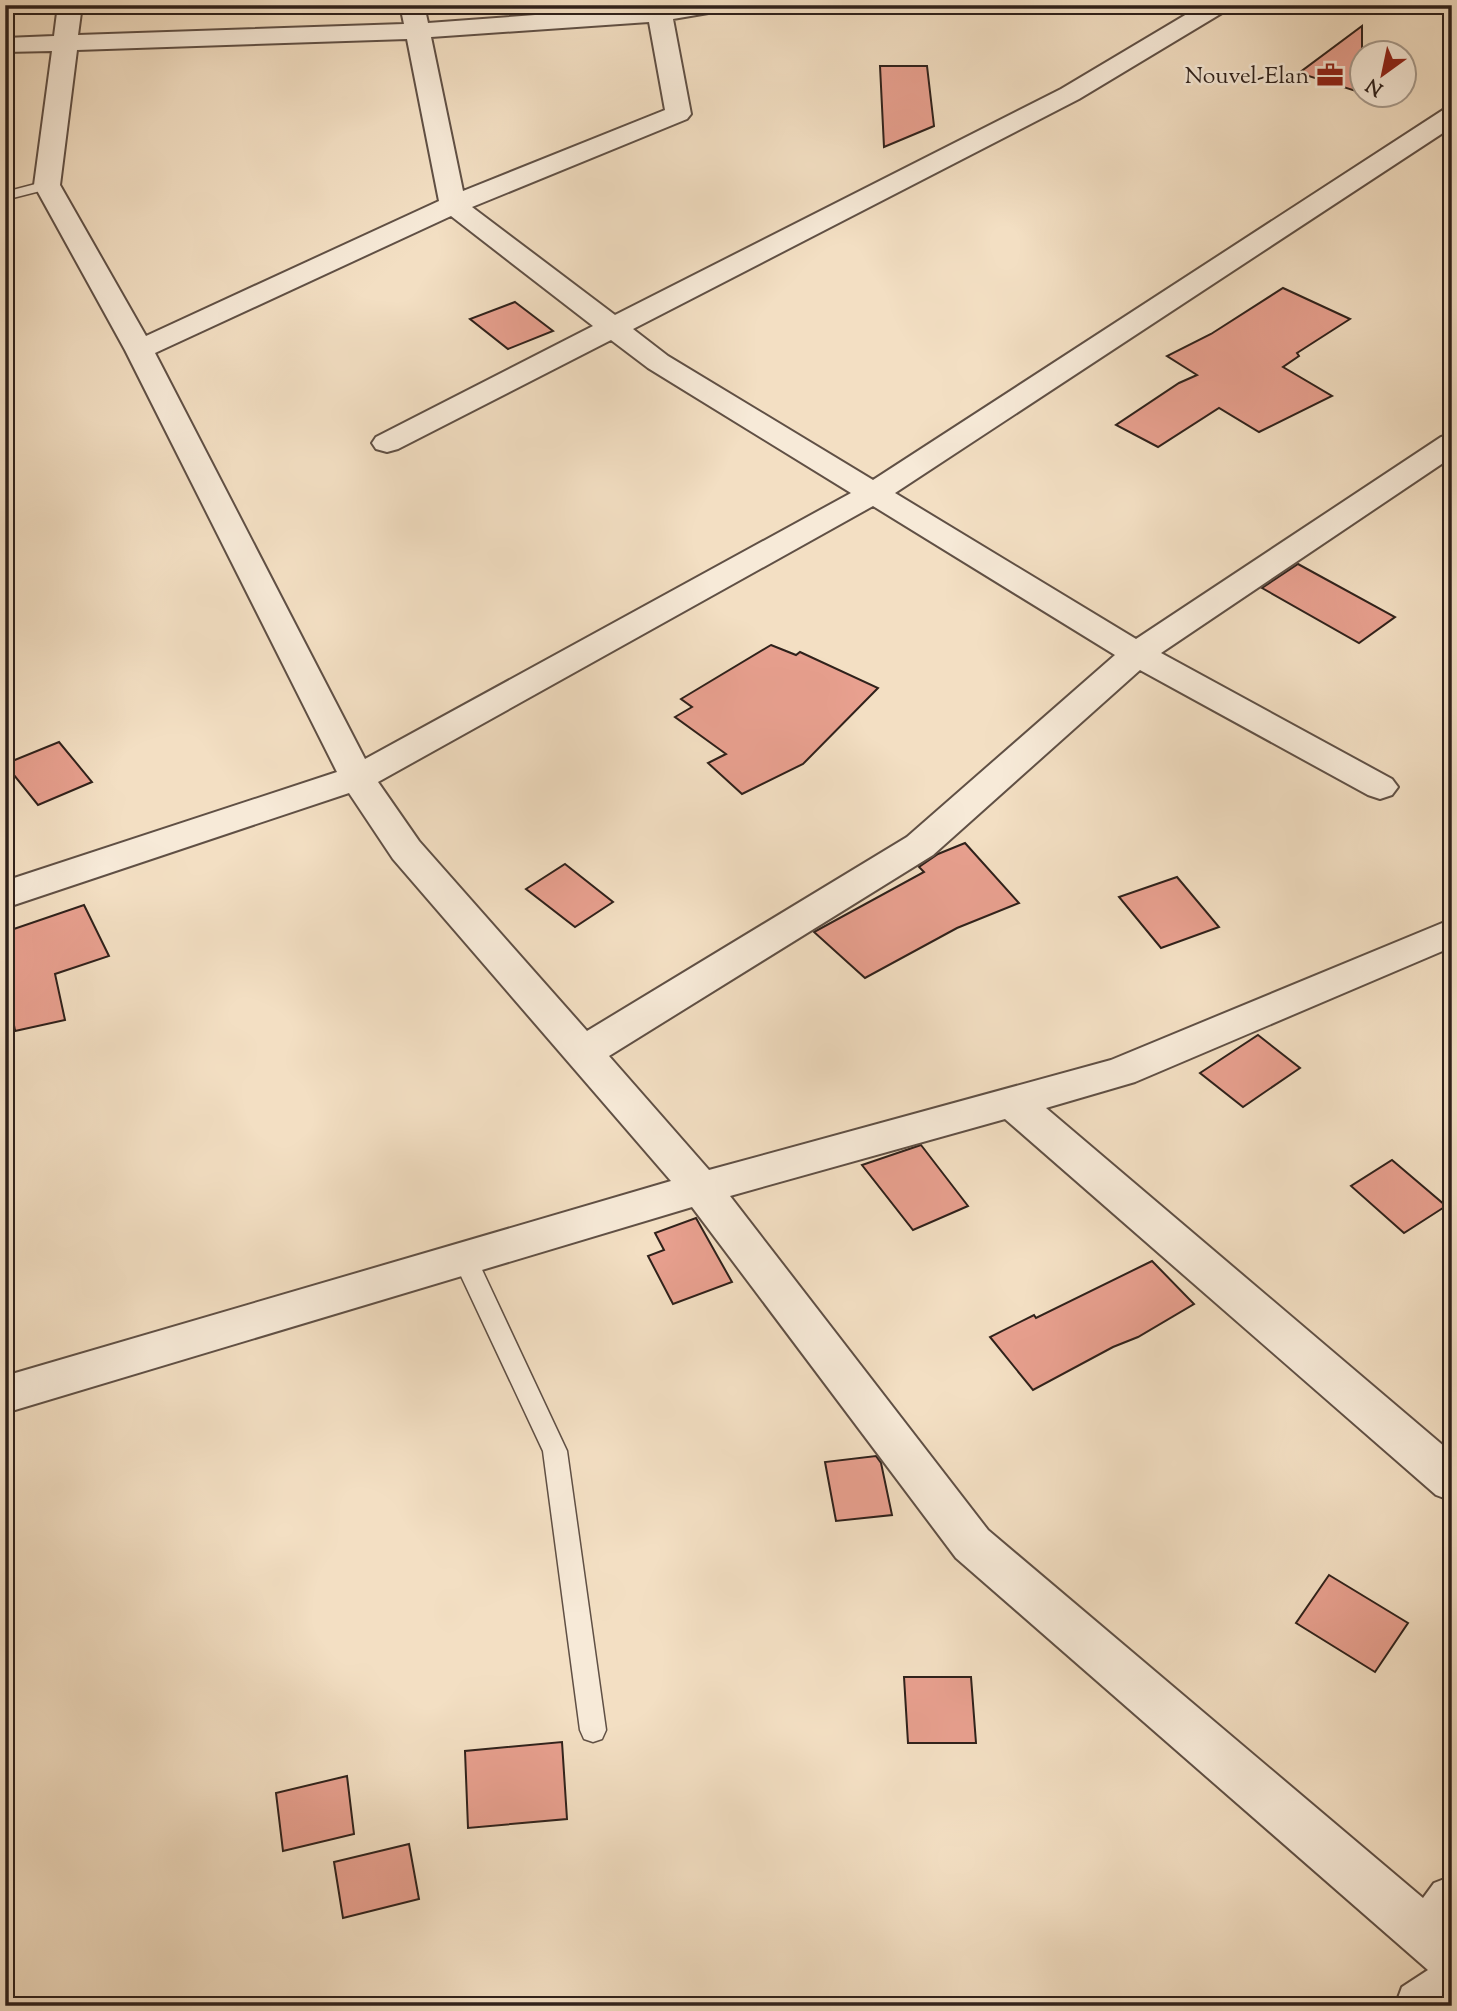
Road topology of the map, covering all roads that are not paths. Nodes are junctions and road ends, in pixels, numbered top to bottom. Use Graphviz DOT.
graph roads {
  1 [pos="70,5"];
  2 [pos="1219,5"];
  3 [pos="703,6"];
  4 [pos="660,14"];
  5 [pos="414,18"];
  6 [pos="63,43"];
  7 [pos="5,45"];
  8 [pos="1452,115"];
  9 [pos="47,185"];
  10 [pos="5,196"];
  11 [pos="453,205"];
  12 [pos="613,327"];
  13 [pos="139,350"];
  14 [pos="387,443"];
  15 [pos="1452,443"];
  16 [pos="872,494"];
  17 [pos="1137,654"];
  18 [pos="357,778"];
  19 [pos="1380,787"];
  20 [pos="5,895"];
  21 [pos="1452,932"];
  22 [pos="584,1052"];
  23 [pos="1012,1102"];
  24 [pos="701,1188"];
  25 [pos="465,1259"];
  26 [pos="5,1395"];
  27 [pos="1452,1481"];
  28 [pos="593,1730"];
  29 [pos="1444,1931"];
  30 [pos="1452,1985"];
  31 [pos="1421,2006"];
  1 -- 6 [label="street"];
  2 -- 12 [label="street"];
  3 -- 4 [label="street"];
  4 -- 5 [label="street"];
  4 -- 11 [label="street"];
  5 -- 6 [label="street"];
  5 -- 11 [label="street"];
  6 -- 7 [label="street"];
  6 -- 9 [label="street"];
  8 -- 16 [label="street"];
  9 -- 10 [label="lane"];
  9 -- 13 [label="street"];
  11 -- 12 [label="street"];
  11 -- 13 [label="street"];
  12 -- 14 [label="street"];
  12 -- 16 [label="street"];
  13 -- 18 [label="street"];
  15 -- 17 [label="street"];
  16 -- 17 [label="street"];
  16 -- 18 [label="street"];
  17 -- 19 [label="street"];
  17 -- 22 [label="street"];
  18 -- 20 [label="street"];
  18 -- 22 [label="street"];
  21 -- 23 [label="street"];
  22 -- 24 [label="street"];
  23 -- 24 [label="street"];
  23 -- 27 [label="street"];
  24 -- 25 [label="street"];
  24 -- 29 [label="street"];
  25 -- 26 [label="street"];
  25 -- 28 [label="lane"];
  30 -- 31 [label="street"];
}
